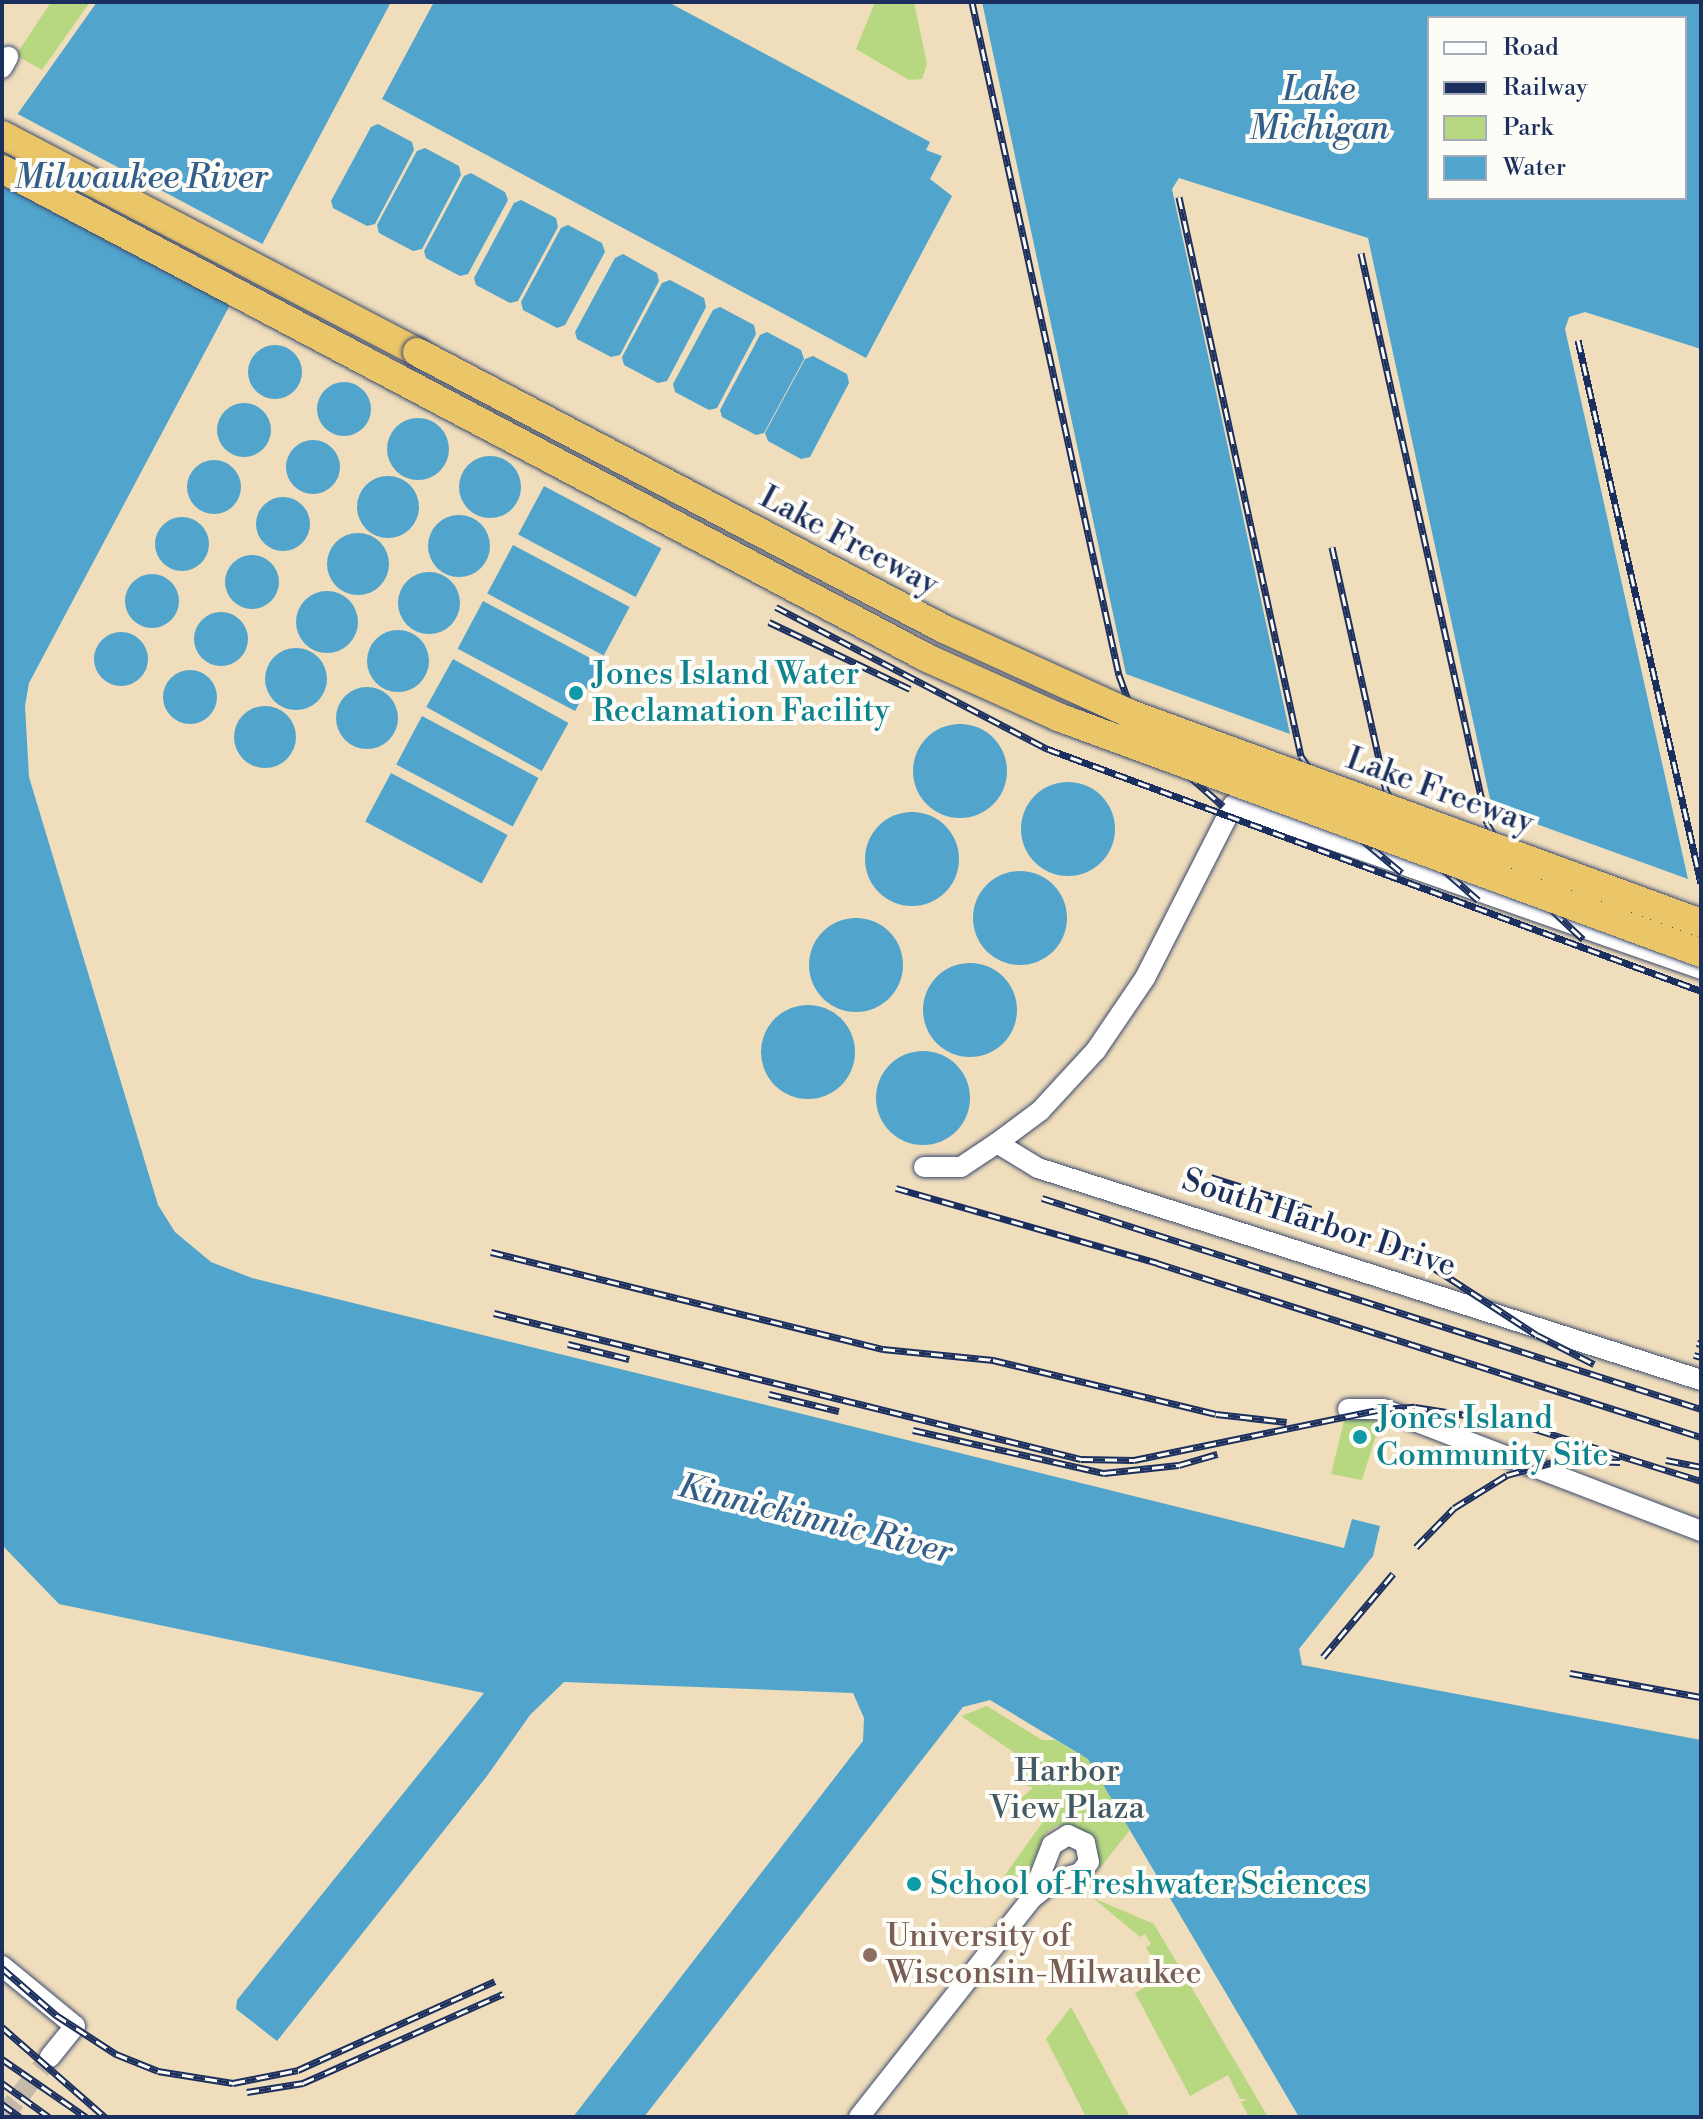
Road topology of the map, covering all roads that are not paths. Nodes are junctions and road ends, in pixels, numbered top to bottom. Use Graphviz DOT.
graph roads {
  1 [pos="2,135"];
  2 [pos="2,169"];
  3 [pos="1701,923"];
  4 [pos="1701,953"];
  5 [pos="1701,969"];
  6 [pos="997,1143"];
  7 [pos="924,1167"];
  8 [pos="1701,1380"];
  9 [pos="1348,1409"];
  10 [pos="1701,1531"];
  11 [pos="1031,1899"];
  12 [pos="2,1966"];
  13 [pos="50,2057"];
  14 [pos="859,2117"];
  1 -- 3 [label="highway, Lake Freeway, bridge"];
  2 -- 4 [label="highway, Lake Freeway, bridge"];
  5 -- 6 [label="street"];
  6 -- 7 [label="street"];
  6 -- 8 [label="street, South Harbor Drive"];
  9 -- 10 [label="street"];
  11 -- 14 [label="street"];
  12 -- 13 [label="street"];
}
